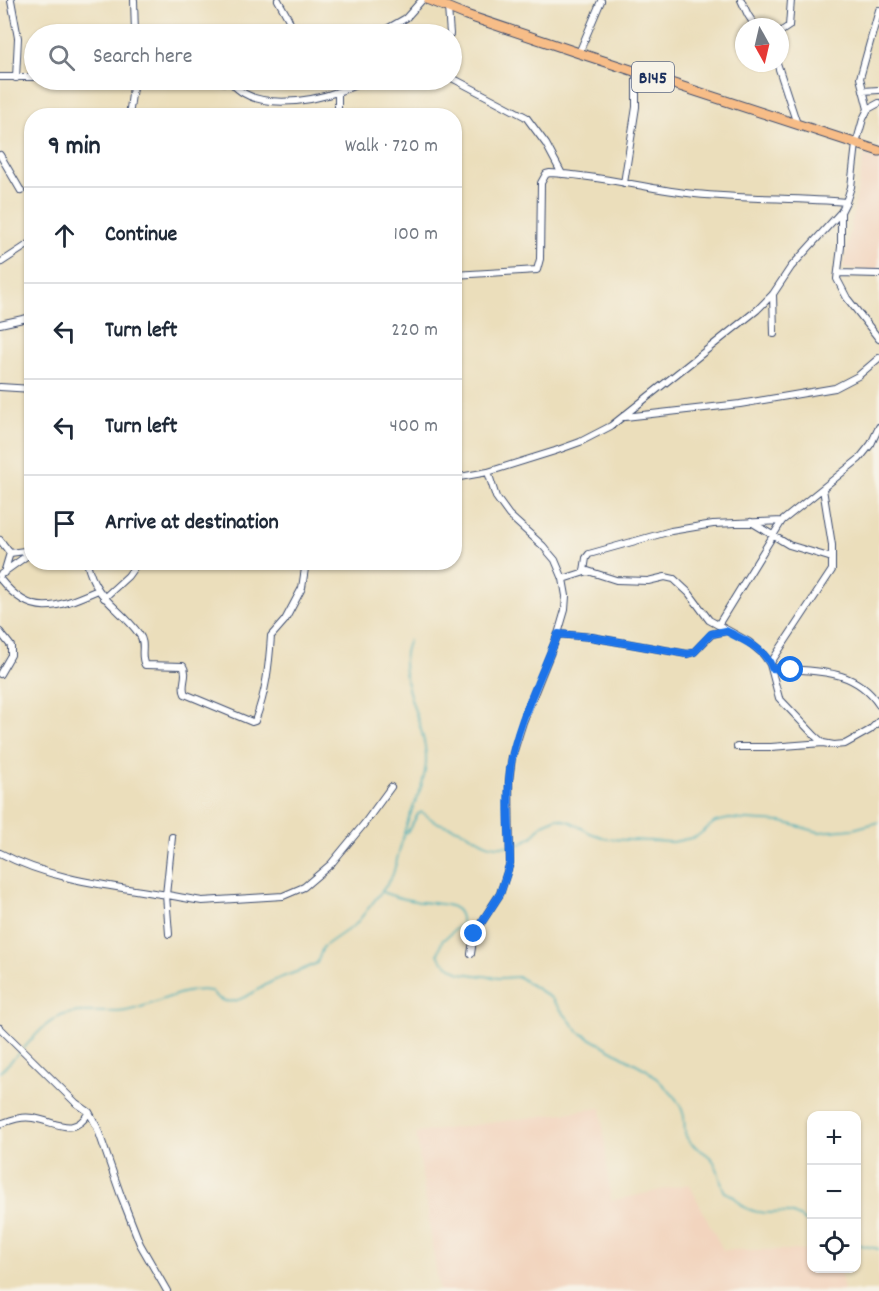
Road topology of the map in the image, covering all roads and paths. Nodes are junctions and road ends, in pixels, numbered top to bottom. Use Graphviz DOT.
graph roads {
  1 [pos="11,0"];
  2 [pos="134,0"];
  3 [pos="278,0"];
  4 [pos="422,0"];
  5 [pos="429,0"];
  6 [pos="741,0"];
  7 [pos="791,0"];
  8 [pos="601,1"];
  9 [pos="448,8"];
  10 [pos="879,10"];
  11 [pos="749,18"];
  12 [pos="135,24"];
  13 [pos="290,24"];
  14 [pos="396,24"];
  15 [pos="449,24"];
  16 [pos="789,26"];
  17 [pos="579,53"];
  18 [pos="636,72"];
  19 [pos="780,72"];
  20 [pos="0,77"];
  21 [pos="16,78"];
  22 [pos="24,78"];
  23 [pos="462,83"];
  24 [pos="133,90"];
  25 [pos="238,90"];
  26 [pos="342,90"];
  27 [pos="879,90"];
  28 [pos="863,91"];
  29 [pos="338,92"];
  30 [pos="879,103"];
  31 [pos="130,108"];
  32 [pos="338,108"];
  33 [pos="868,109"];
  34 [pos="797,124"];
  35 [pos="856,144"];
  36 [pos="879,151"];
  37 [pos="0,155"];
  38 [pos="562,174"];
  39 [pos="624,183"];
  40 [pos="21,191"];
  41 [pos="846,202"];
  42 [pos="841,212"];
  43 [pos="24,247"];
  44 [pos="0,263"];
  45 [pos="838,273"];
  46 [pos="879,274"];
  47 [pos="462,275"];
  48 [pos="773,294"];
  49 [pos="24,318"];
  50 [pos="0,324"];
  51 [pos="774,334"];
  52 [pos="879,339"];
  53 [pos="879,358"];
  54 [pos="0,387"];
  55 [pos="24,388"];
  56 [pos="625,417"];
  57 [pos="879,427"];
  58 [pos="877,437"];
  59 [pos="488,472"];
  60 [pos="462,477"];
  61 [pos="823,489"];
  62 [pos="750,521"];
  63 [pos="782,521"];
  64 [pos="774,537"];
  65 [pos="0,540"];
  66 [pos="24,552"];
  67 [pos="10,554"];
  68 [pos="24,557"];
  69 [pos="832,558"];
  70 [pos="89,570"];
  71 [pos="132,570"];
  72 [pos="305,570"];
  73 [pos="584,571"];
  74 [pos="1,576"];
  75 [pos="564,579"];
  76 [pos="98,590"];
  77 [pos="104,598"];
  78 [pos="709,620"];
  79 [pos="718,626"];
  80 [pos="726,631"];
  81 [pos="0,632"];
  82 [pos="558,634"];
  83 [pos="711,634"];
  84 [pos="771,666"];
  85 [pos="0,674"];
  86 [pos="879,705"];
  87 [pos="879,721"];
  88 [pos="823,743"];
  89 [pos="737,747"];
  90 [pos="391,787"];
  91 [pos="171,837"];
  92 [pos="0,853"];
  93 [pos="166,895"];
  94 [pos="169,934"];
  95 [pos="471,954"];
  96 [pos="0,1028"];
  97 [pos="89,1112"];
  98 [pos="0,1124"];
  99 [pos="167,1291"];
  1 -- 21 [label="street"];
  2 -- 12 [label="street"];
  3 -- 13 [label="street"];
  4 -- 14 [label="street"];
  5 -- 9 [label="main road, B145"];
  6 -- 11 [label="street"];
  7 -- 16 [label="street"];
  8 -- 17 [label="street"];
  9 -- 15 [label="street"];
  9 -- 17 [label="main road, B145"];
  10 -- 28 [label="street"];
  17 -- 18 [label="main road, B145"];
  18 -- 34 [label="main road, B145"];
  18 -- 39 [label="street"];
  19 -- 34 [label="street"];
  20 -- 21 [label="street"];
  21 -- 22 [label="street"];
  23 -- 38 [label="street"];
  24 -- 31 [label="street"];
  25 -- 29 [label="street"];
  26 -- 29 [label="street"];
  27 -- 28 [label="street"];
  28 -- 33 [label="street"];
  29 -- 32 [label="street"];
  30 -- 33 [label="street"];
  33 -- 35 [label="street"];
  34 -- 35 [label="main road, B145"];
  35 -- 36 [label="main road, B145"];
  35 -- 41 [label="street"];
  37 -- 40 [label="street"];
  38 -- 39 [label="street"];
  38 -- 47 [label="street"];
  39 -- 41 [label="street"];
  41 -- 42 [label="street"];
  42 -- 45 [label="street"];
  42 -- 48 [label="street"];
  43 -- 44 [label="street"];
  45 -- 46 [label="street"];
  45 -- 52 [label="street"];
  48 -- 51 [label="street"];
  48 -- 56 [label="street"];
  49 -- 50 [label="street"];
  53 -- 56 [label="street"];
  54 -- 55 [label="street"];
  56 -- 59 [label="street"];
  57 -- 58 [label="street"];
  58 -- 61 [label="street"];
  59 -- 60 [label="street"];
  59 -- 75 [label="street"];
  61 -- 63 [label="street"];
  61 -- 69 [label="street"];
  62 -- 63 [label="street"];
  62 -- 64 [label="street"];
  62 -- 73 [label="street"];
  63 -- 64 [label="street"];
  64 -- 69 [label="street"];
  64 -- 79 [label="street"];
  65 -- 67 [label="street"];
  66 -- 67 [label="street"];
  67 -- 74 [label="street"];
  68 -- 74 [label="street"];
  69 -- 84 [label="street"];
  70 -- 76 [label="street"];
  71 -- 77 [label="street"];
  72 -- 77 [label="street"];
  73 -- 75 [label="street"];
  73 -- 78 [label="street"];
  74 -- 76 [label="street"];
  75 -- 82 [label="street"];
  76 -- 77 [label="street"];
  78 -- 79 [label="street"];
  78 -- 83 [label="street"];
  79 -- 80 [label="street"];
  80 -- 83 [label="street"];
  80 -- 84 [label="street"];
  81 -- 85 [label="street"];
  82 -- 83 [label="street"];
  82 -- 95 [label="street"];
  84 -- 86 [label="street"];
  84 -- 88 [label="street"];
  87 -- 88 [label="street"];
  88 -- 89 [label="street"];
  90 -- 93 [label="street"];
  91 -- 93 [label="street"];
  92 -- 93 [label="street"];
  93 -- 94 [label="street"];
  96 -- 97 [label="street"];
  97 -- 98 [label="street"];
  97 -- 99 [label="street"];
}
